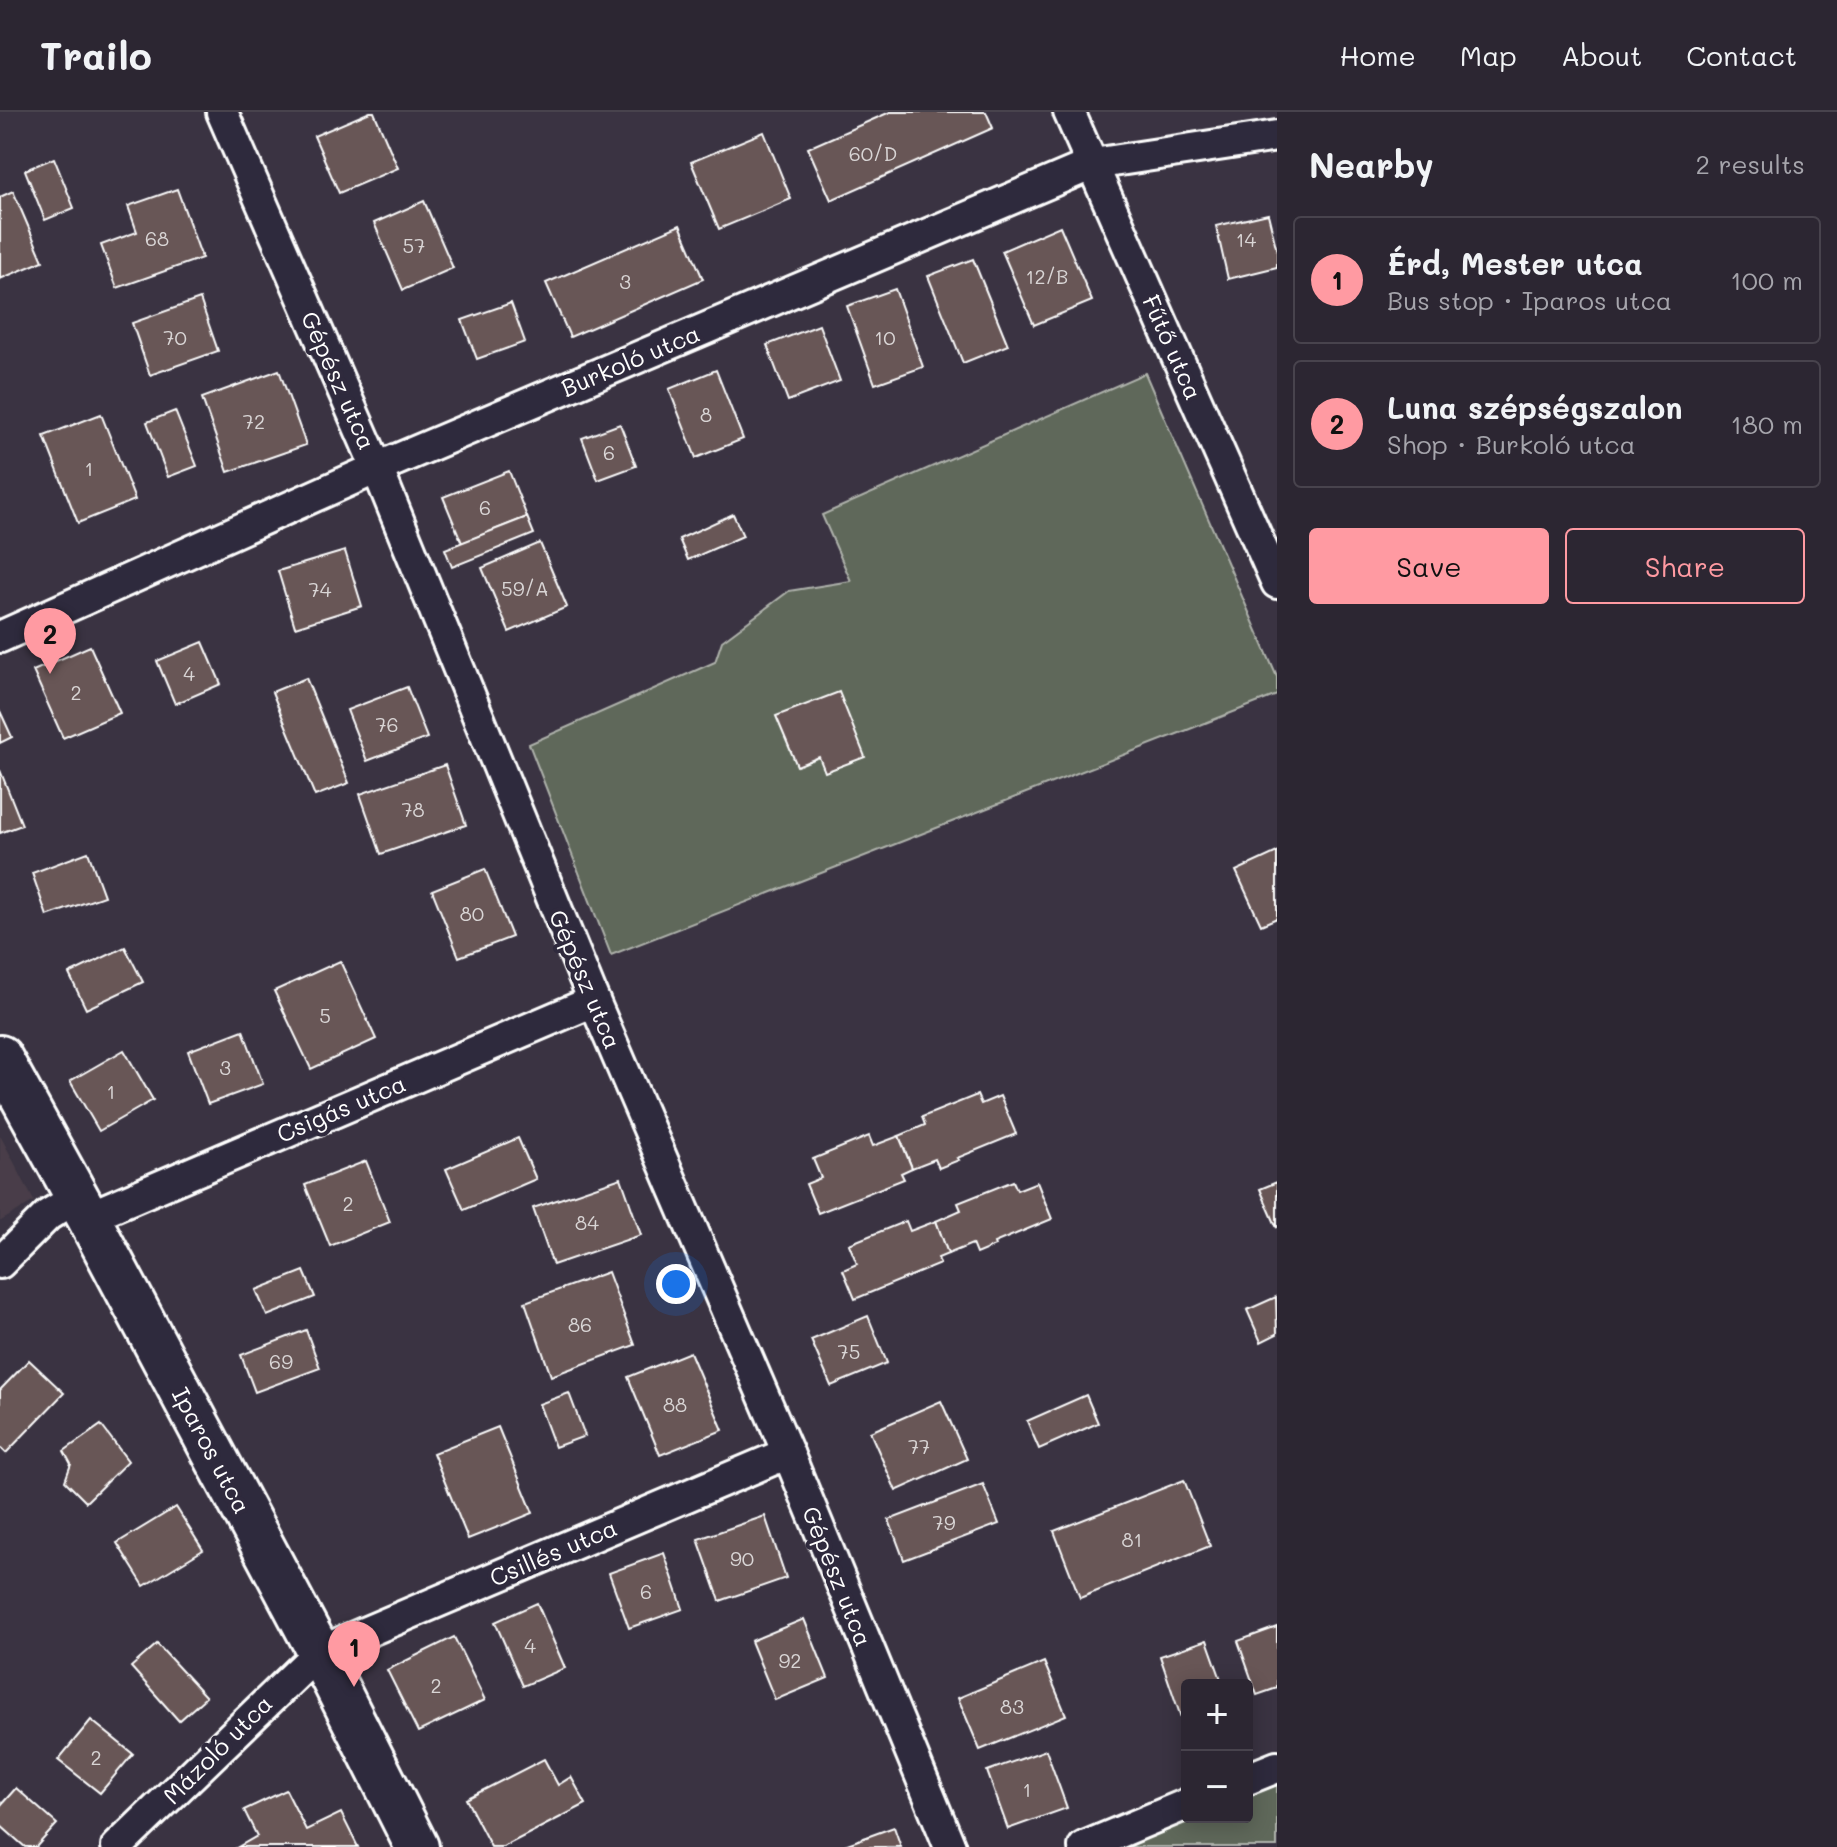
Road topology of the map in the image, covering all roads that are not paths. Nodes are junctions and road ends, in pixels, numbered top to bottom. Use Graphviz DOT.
graph roads {
  1 [pos="222,112"];
  2 [pos="1069,112"];
  3 [pos="1277,136"];
  4 [pos="1093,164"];
  5 [pos="377,468"];
  6 [pos="1277,583"];
  7 [pos="0,637"];
  8 [pos="594,1001"];
  9 [pos="0,1057"];
  10 [pos="82,1207"];
  11 [pos="3,1255"];
  12 [pos="788,1453"];
  13 [pos="319,1652"];
  14 [pos="1277,1767"];
  15 [pos="1253,1777"];
  16 [pos="1181,1807"];
  17 [pos="117,1847"];
  18 [pos="417,1847"];
  19 [pos="950,1847"];
  20 [pos="1084,1847"];
  1 -- 5 [label="street, Gépész utca"];
  2 -- 4 [label="street, Fűtő utca"];
  3 -- 4 [label="street, Burkoló utca"];
  4 -- 5 [label="street, Burkoló utca"];
  4 -- 6 [label="street, Fűtő utca"];
  5 -- 7 [label="street, Burkoló utca"];
  5 -- 8 [label="street, Gépész utca"];
  8 -- 10 [label="street, Csigás utca"];
  8 -- 12 [label="street, Gépész utca"];
  9 -- 10 [label="street, Iparos utca"];
  10 -- 11 [label="street, Csigás utca"];
  10 -- 13 [label="street, Iparos utca"];
  12 -- 13 [label="street, Csillés utca"];
  12 -- 19 [label="street, Gépész utca"];
  13 -- 17 [label="street, Mázoló utca"];
  13 -- 18 [label="street, Iparos utca"];
  14 -- 15 [label="street"];
  16 -- 20 [label="street"];
}
